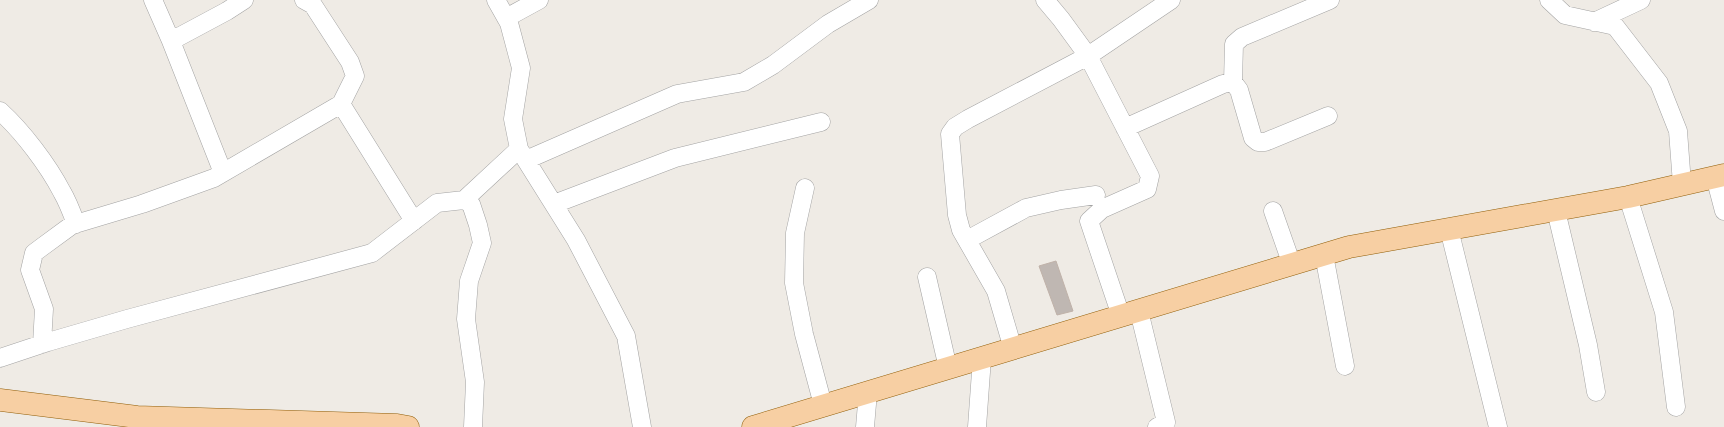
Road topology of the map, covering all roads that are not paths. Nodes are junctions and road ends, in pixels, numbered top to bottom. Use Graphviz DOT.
graph roads {
  1 [pos="153,0"];
  2 [pos="244,0"];
  3 [pos="304,0"];
  4 [pos="496,0"];
  5 [pos="539,0"];
  6 [pos="869,0"];
  7 [pos="1046,0"];
  8 [pos="1171,0"];
  9 [pos="1330,0"];
  10 [pos="1549,0"];
  11 [pos="1641,0"];
  12 [pos="506,18"];
  13 [pos="1594,22"];
  14 [pos="171,40"];
  15 [pos="1088,56"];
  16 [pos="1234,82"];
  17 [pos="341,104"];
  18 [pos="0,111"];
  19 [pos="1328,116"];
  20 [pos="821,122"];
  21 [pos="1125,128"];
  22 [pos="523,154"];
  23 [pos="223,173"];
  24 [pos="1719,176"];
  25 [pos="1682,184"];
  26 [pos="805,188"];
  27 [pos="1096,196"];
  28 [pos="1628,197"];
  29 [pos="464,200"];
  30 [pos="554,204"];
  31 [pos="1553,210"];
  32 [pos="1273,211"];
  33 [pos="1724,211"];
  34 [pos="414,221"];
  35 [pos="76,224"];
  36 [pos="1449,229"];
  37 [pos="967,240"];
  38 [pos="1324,255"];
  39 [pos="1292,264"];
  40 [pos="927,277"];
  41 [pos="1130,314"];
  42 [pos="42,344"];
  43 [pos="1013,348"];
  44 [pos="0,358"];
  45 [pos="982,358"];
  46 [pos="1345,366"];
  47 [pos="948,368"];
  48 [pos="868,392"];
  49 [pos="1596,392"];
  50 [pos="0,400"];
  51 [pos="823,406"];
  52 [pos="1676,407"];
  53 [pos="408,427"];
  54 [pos="472,427"];
  55 [pos="642,427"];
  56 [pos="753,427"];
  57 [pos="865,427"];
  58 [pos="977,427"];
  59 [pos="1157,427"];
  60 [pos="1498,427"];
  1 -- 14 [label="street"];
  2 -- 14 [label="street"];
  3 -- 17 [label="street"];
  4 -- 12 [label="street"];
  5 -- 12 [label="street"];
  6 -- 22 [label="street"];
  7 -- 15 [label="street"];
  8 -- 15 [label="street"];
  9 -- 16 [label="street"];
  10 -- 13 [label="street"];
  11 -- 13 [label="street"];
  12 -- 22 [label="street"];
  13 -- 25 [label="street"];
  14 -- 23 [label="street"];
  15 -- 21 [label="street"];
  15 -- 37 [label="street"];
  16 -- 19 [label="street"];
  16 -- 21 [label="street"];
  17 -- 23 [label="street"];
  17 -- 34 [label="street"];
  18 -- 35 [label="street"];
  20 -- 30 [label="street"];
  21 -- 41 [label="street"];
  22 -- 29 [label="street"];
  22 -- 30 [label="street"];
  23 -- 35 [label="street"];
  24 -- 25 [label="main road"];
  24 -- 33 [label="street"];
  25 -- 28 [label="main road"];
  26 -- 51 [label="street"];
  27 -- 37 [label="street"];
  28 -- 31 [label="main road"];
  28 -- 52 [label="street"];
  29 -- 34 [label="street"];
  29 -- 54 [label="street"];
  30 -- 55 [label="street"];
  31 -- 36 [label="main road"];
  31 -- 49 [label="street"];
  32 -- 39 [label="street"];
  34 -- 42 [label="street"];
  35 -- 42 [label="street"];
  36 -- 38 [label="main road"];
  36 -- 60 [label="street"];
  37 -- 43 [label="street"];
  38 -- 39 [label="main road"];
  38 -- 46 [label="street"];
  39 -- 41 [label="main road"];
  40 -- 47 [label="street"];
  41 -- 43 [label="main road"];
  41 -- 59 [label="street"];
  42 -- 44 [label="street"];
  43 -- 45 [label="main road"];
  45 -- 47 [label="main road"];
  45 -- 58 [label="street"];
  47 -- 48 [label="main road"];
  48 -- 51 [label="main road"];
  48 -- 57 [label="street"];
  50 -- 53 [label="main road"];
  51 -- 56 [label="main road"];
}
